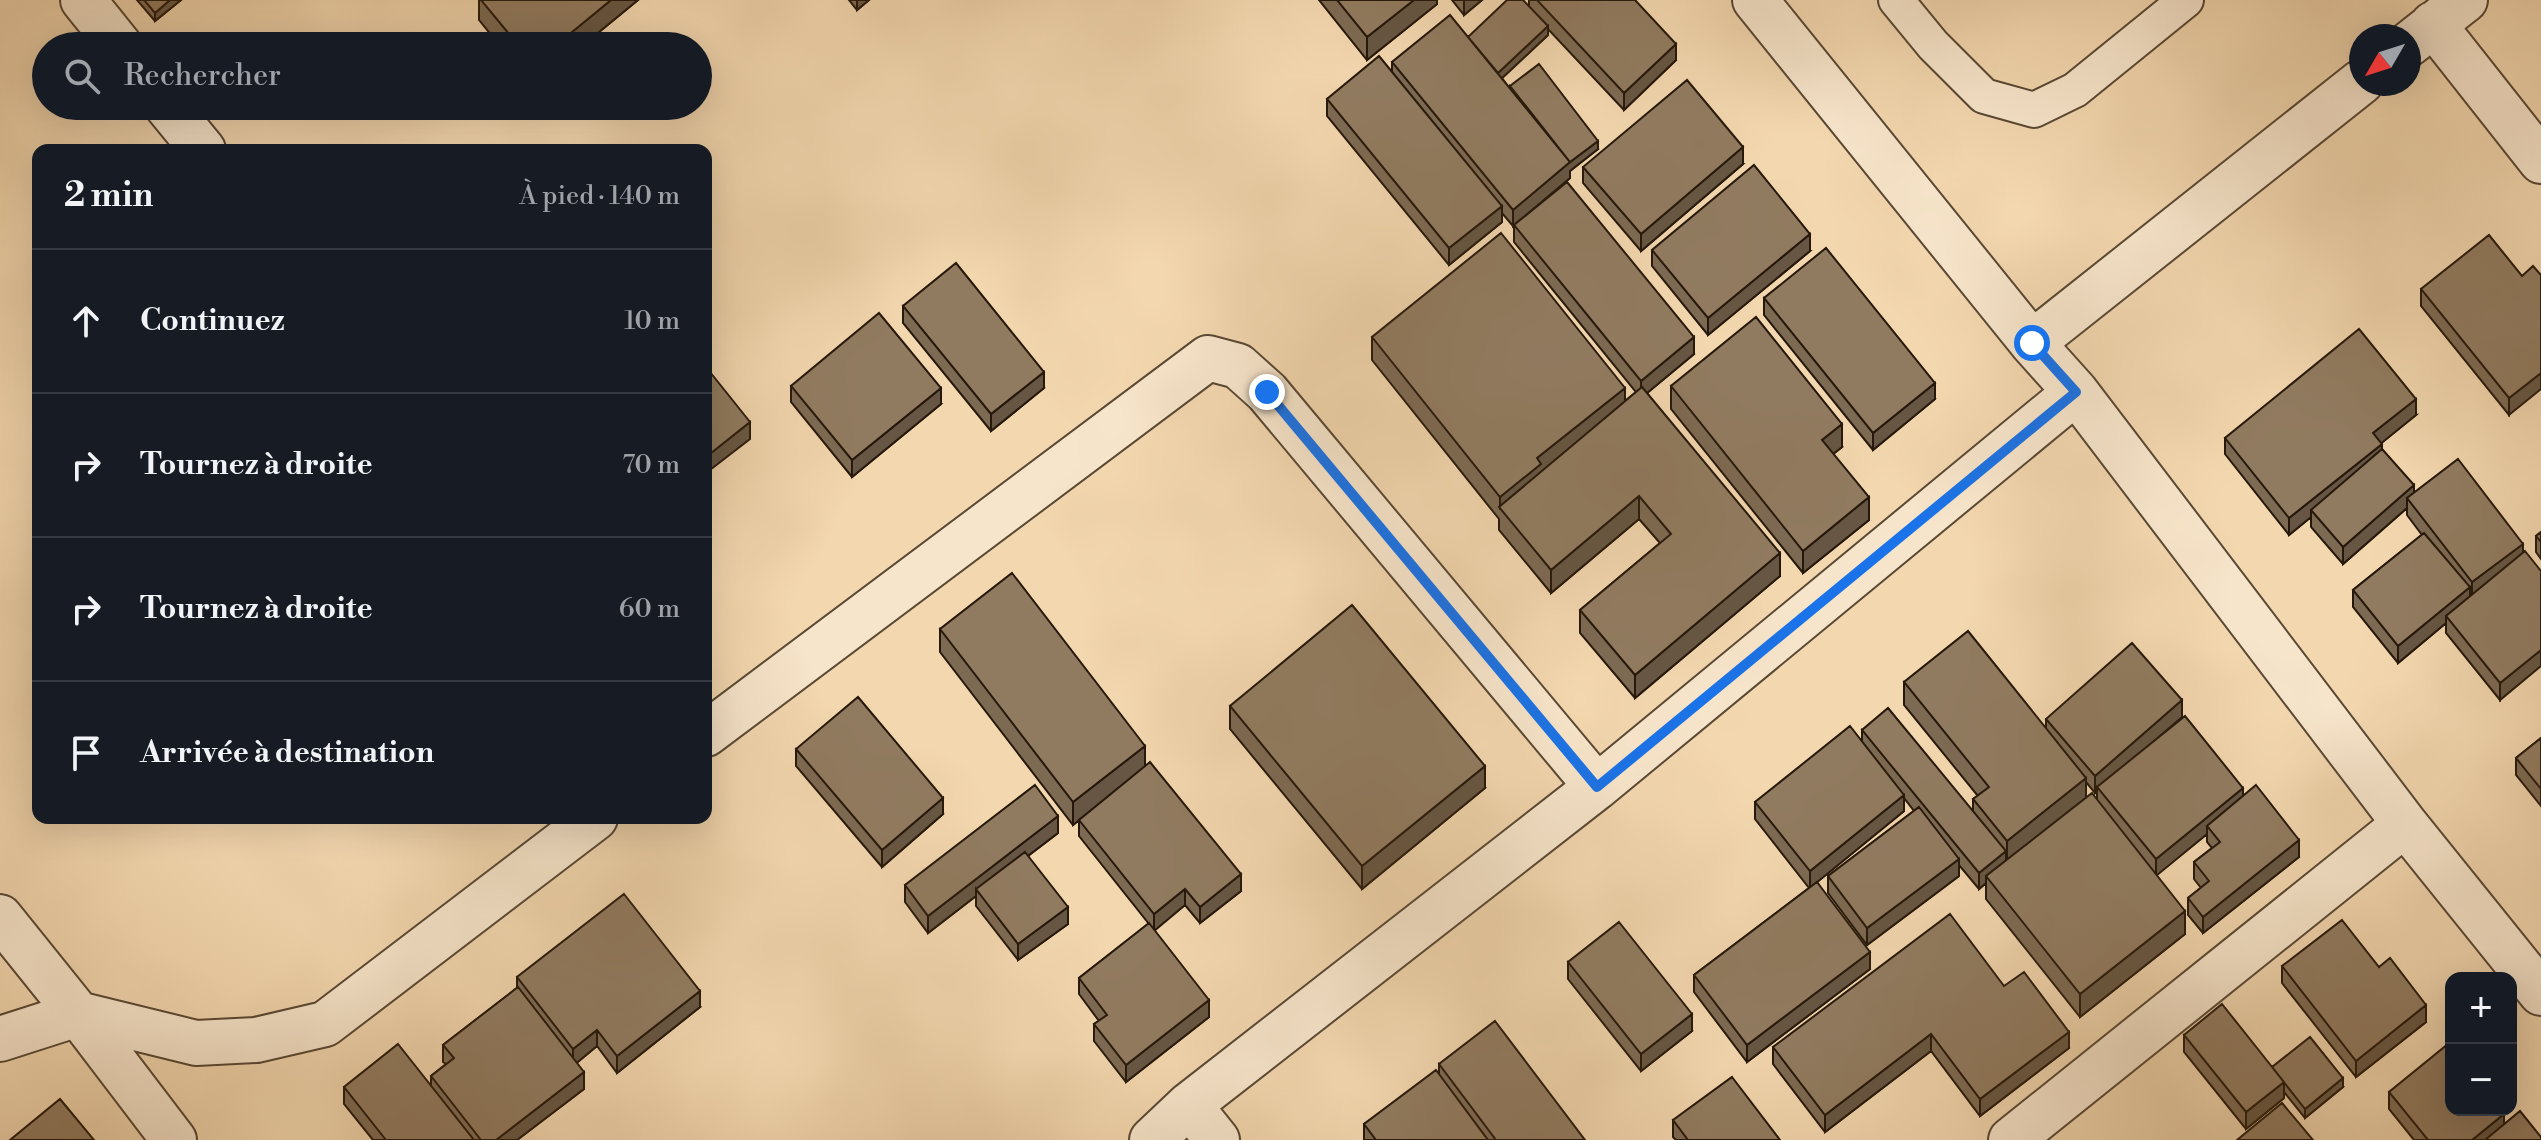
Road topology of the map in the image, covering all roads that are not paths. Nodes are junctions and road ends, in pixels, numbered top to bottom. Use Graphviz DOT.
graph roads {
  1 [pos="83,0"];
  2 [pos="1755,0"];
  3 [pos="1896,0"];
  4 [pos="2186,0"];
  5 [pos="2436,23"];
  6 [pos="109,32"];
  7 [pos="2349,92"];
  8 [pos="178,120"];
  9 [pos="198,144"];
  10 [pos="2541,161"];
  11 [pos="2032,343"];
  12 [pos="2076,392"];
  13 [pos="712,730"];
  14 [pos="1597,787"];
  15 [pos="587,824"];
  16 [pos="2405,824"];
  17 [pos="0,917"];
  18 [pos="2541,993"];
  19 [pos="78,1014"];
  20 [pos="0,1039"];
  21 [pos="1189,1105"];
  22 [pos="174,1140"];
  23 [pos="1152,1140"];
  24 [pos="1217,1140"];
  25 [pos="2011,1140"];
  1 -- 6 [label="street"];
  2 -- 11 [label="street"];
  3 -- 4 [label="lane"];
  5 -- 10 [label="street"];
  7 -- 11 [label="street"];
  8 -- 9 [label="street"];
  11 -- 12 [label="street"];
  12 -- 14 [label="street"];
  12 -- 16 [label="street"];
  13 -- 14 [label="street"];
  14 -- 21 [label="street"];
  15 -- 19 [label="street"];
  16 -- 18 [label="street"];
  16 -- 25 [label="street"];
  17 -- 19 [label="street"];
  19 -- 20 [label="street"];
  19 -- 22 [label="street"];
  21 -- 23 [label="street"];
  21 -- 24 [label="street"];
}
